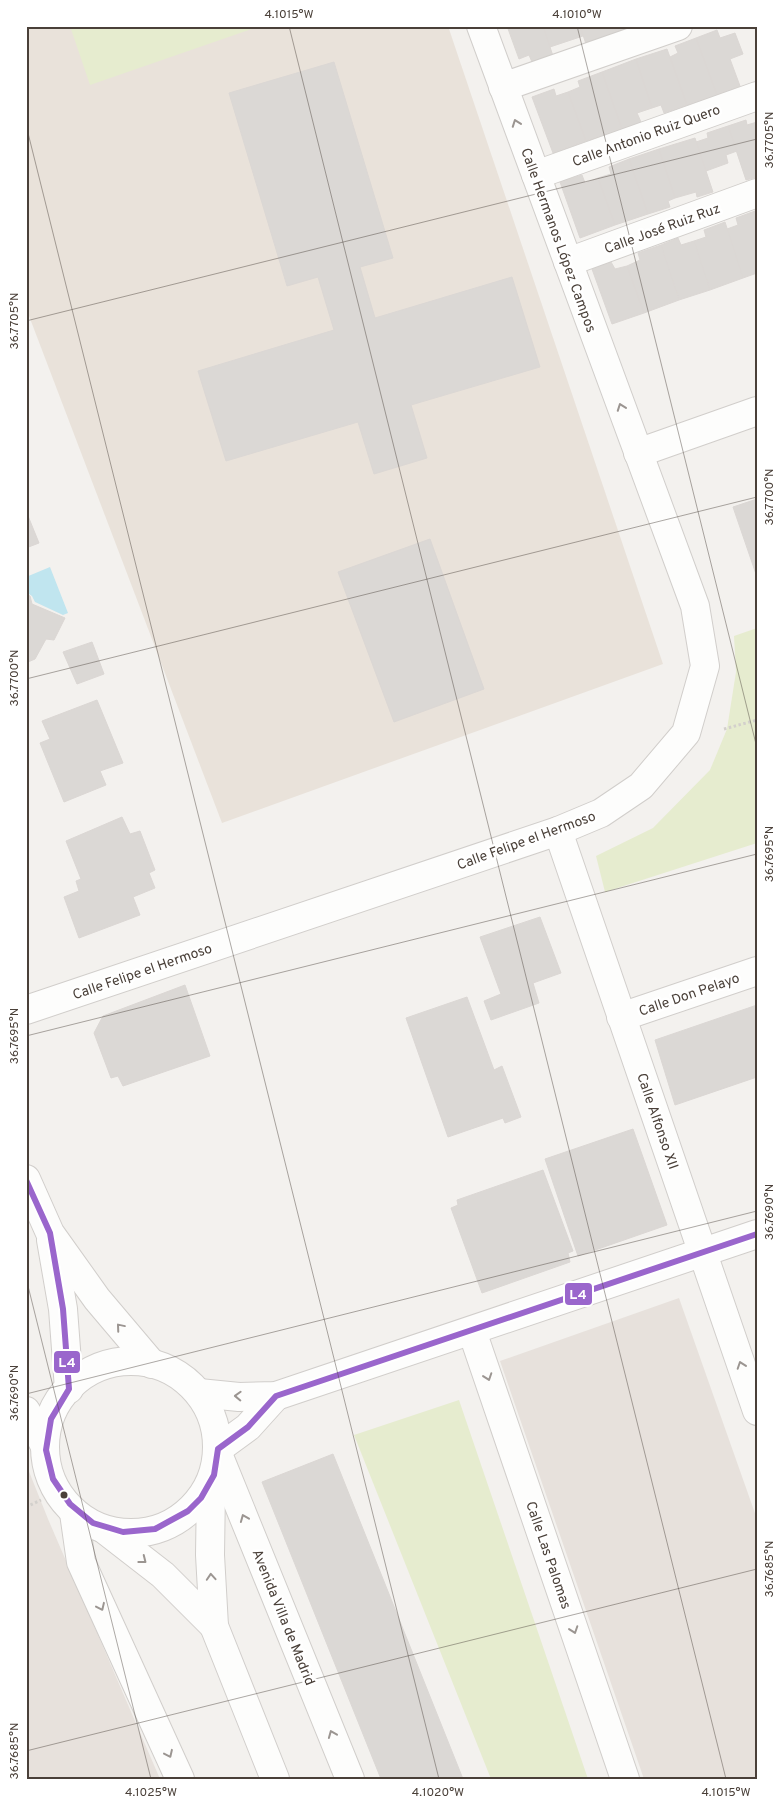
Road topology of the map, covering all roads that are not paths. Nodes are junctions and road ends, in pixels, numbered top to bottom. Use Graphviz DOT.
graph roads {
  1 [pos="481,26"];
  2 [pos="678,26"];
  3 [pos="503,87"];
  4 [pos="757,96"];
  5 [pos="536,175"];
  6 [pos="757,193"];
  7 [pos="568,262"];
  8 [pos="757,411"];
  9 [pos="638,453"];
  10 [pos="558,832"];
  11 [pos="757,971"];
  12 [pos="27,1006"];
  13 [pos="621,1016"];
  14 [pos="26,1179"];
  15 [pos="50,1233"];
  16 [pos="757,1234"];
  17 [pos="703,1252"];
  18 [pos="472,1331"];
  19 [pos="152,1364"];
  20 [pos="69,1389"];
  21 [pos="199,1393"];
  22 [pos="276,1396"];
  23 [pos="26,1411"];
  24 [pos="757,1411"];
  25 [pos="44,1446"];
  26 [pos="218,1452"];
  27 [pos="211,1488"];
  28 [pos="74,1513"];
  29 [pos="104,1530"];
  30 [pos="214,1626"];
  31 [pos="180,1779"];
  32 [pos="275,1779"];
  33 [pos="350,1779"];
  34 [pos="625,1779"];
  1 -- 3 [label="street, Calle Hermanos López Campos"];
  2 -- 3 [label="street"];
  5 -- 3 [label="street, Calle Hermanos López Campos, one-way"];
  4 -- 5 [label="street, Calle Antonio Ruiz Quero"];
  5 -- 7 [label="street, Calle Hermanos López Campos"];
  6 -- 7 [label="street, Calle José Ruiz Ruz"];
  9 -- 7 [label="street, Calle Hermanos López Campos, one-way"];
  8 -- 9 [label="street"];
  9 -- 10 [label="street, Calle Felipe el Hermoso"];
  10 -- 12 [label="street, Calle Felipe el Hermoso"];
  10 -- 13 [label="street, Calle Alfonso XII"];
  11 -- 13 [label="street, Calle Don Pelayo"];
  13 -- 17 [label="street, Calle Alfonso XII"];
  14 -- 15 [label="street"];
  19 -- 15 [label="street, one-way"];
  15 -- 20 [label="street"];
  16 -- 17 [label="street"];
  17 -- 18 [label="street"];
  24 -- 17 [label="street, Calle Alfonso XII, one-way"];
  18 -- 22 [label="street"];
  18 -- 34 [label="street, Calle Las Palomas, one-way"];
  19 -- 20 [label="street"];
  19 -- 21 [label="street"];
  20 -- 25 [label="street"];
  22 -- 21 [label="street, one-way"];
  21 -- 26 [label="street"];
  22 -- 26 [label="street"];
  23 -- 25 [label="street"];
  25 -- 28 [label="street"];
  26 -- 27 [label="street"];
  33 -- 26 [label="street, Avenida Villa de Madrid, one-way"];
  27 -- 29 [label="street"];
  30 -- 27 [label="street, one-way"];
  28 -- 29 [label="street"];
  28 -- 31 [label="street, one-way"];
  29 -- 30 [label="street, one-way"];
  30 -- 32 [label="street"];
}
